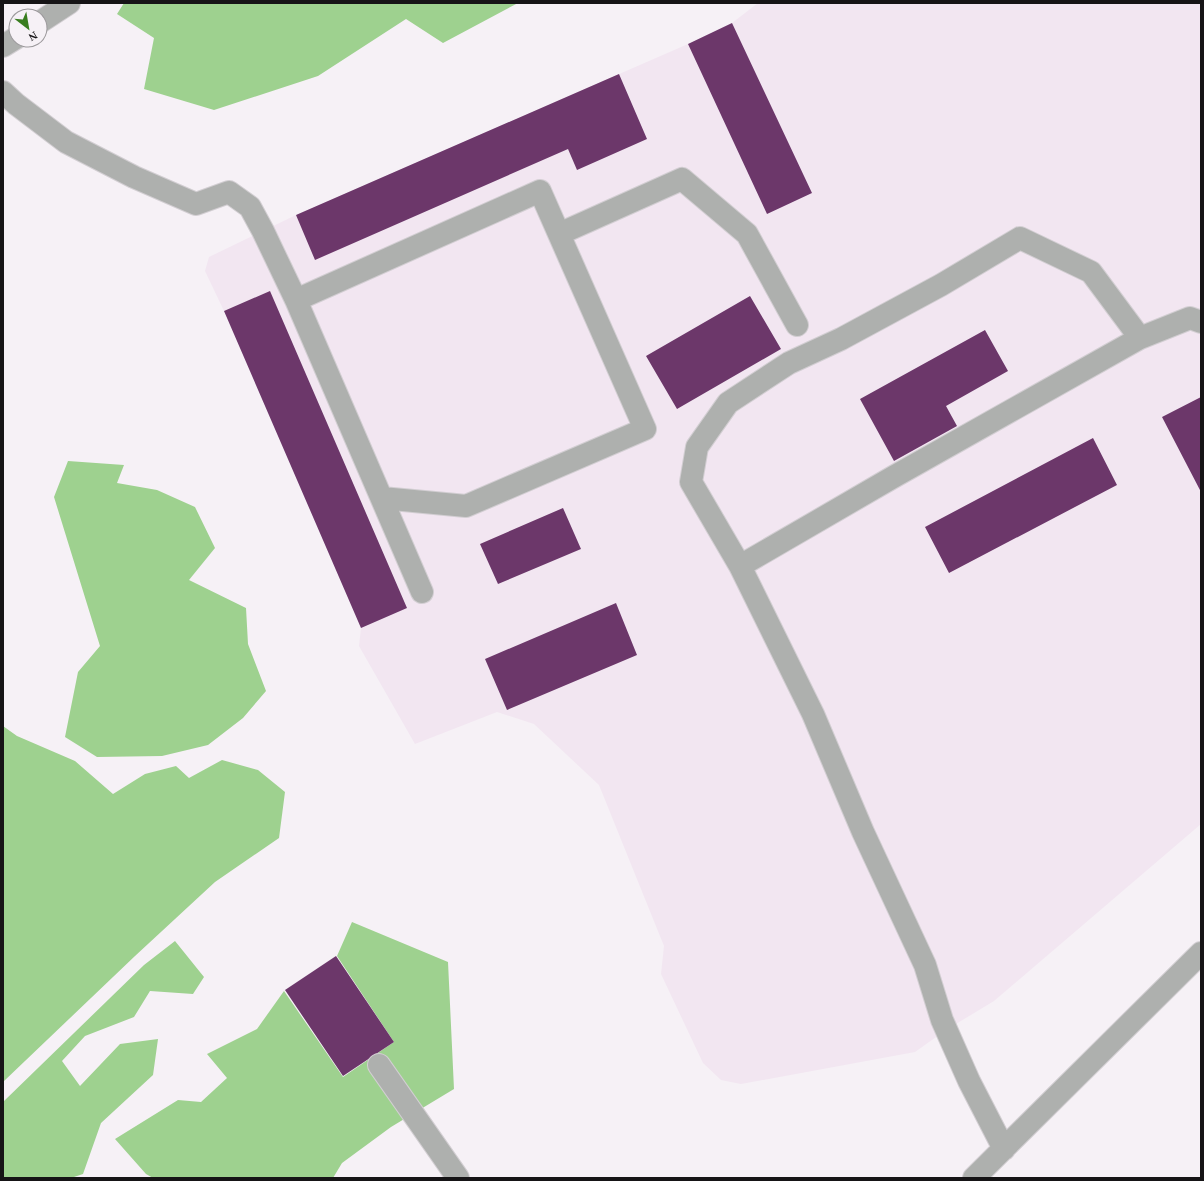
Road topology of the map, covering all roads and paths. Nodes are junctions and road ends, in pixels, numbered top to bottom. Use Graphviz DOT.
graph roads {
  1 [pos="69,3"];
  2 [pos="48,17"];
  3 [pos="3,92"];
  4 [pos="559,234"];
  5 [pos="296,300"];
  6 [pos="1201,322"];
  7 [pos="797,326"];
  8 [pos="1140,338"];
  9 [pos="382,498"];
  10 [pos="740,566"];
  11 [pos="422,592"];
  12 [pos="1201,953"];
  13 [pos="379,1065"];
  14 [pos="1004,1149"];
  15 [pos="458,1178"];
  16 [pos="974,1178"];
  1 -- 2 [label="street"];
  3 -- 5 [label="street"];
  4 -- 5 [label="street"];
  4 -- 7 [label="street"];
  4 -- 9 [label="street"];
  5 -- 9 [label="street"];
  6 -- 8 [label="street"];
  8 -- 10 [label="street"];
  8 -- 10 [label="street"];
  9 -- 11 [label="street"];
  10 -- 14 [label="street"];
  12 -- 14 [label="street"];
  13 -- 15 [label="street"];
  14 -- 16 [label="street"];
}
